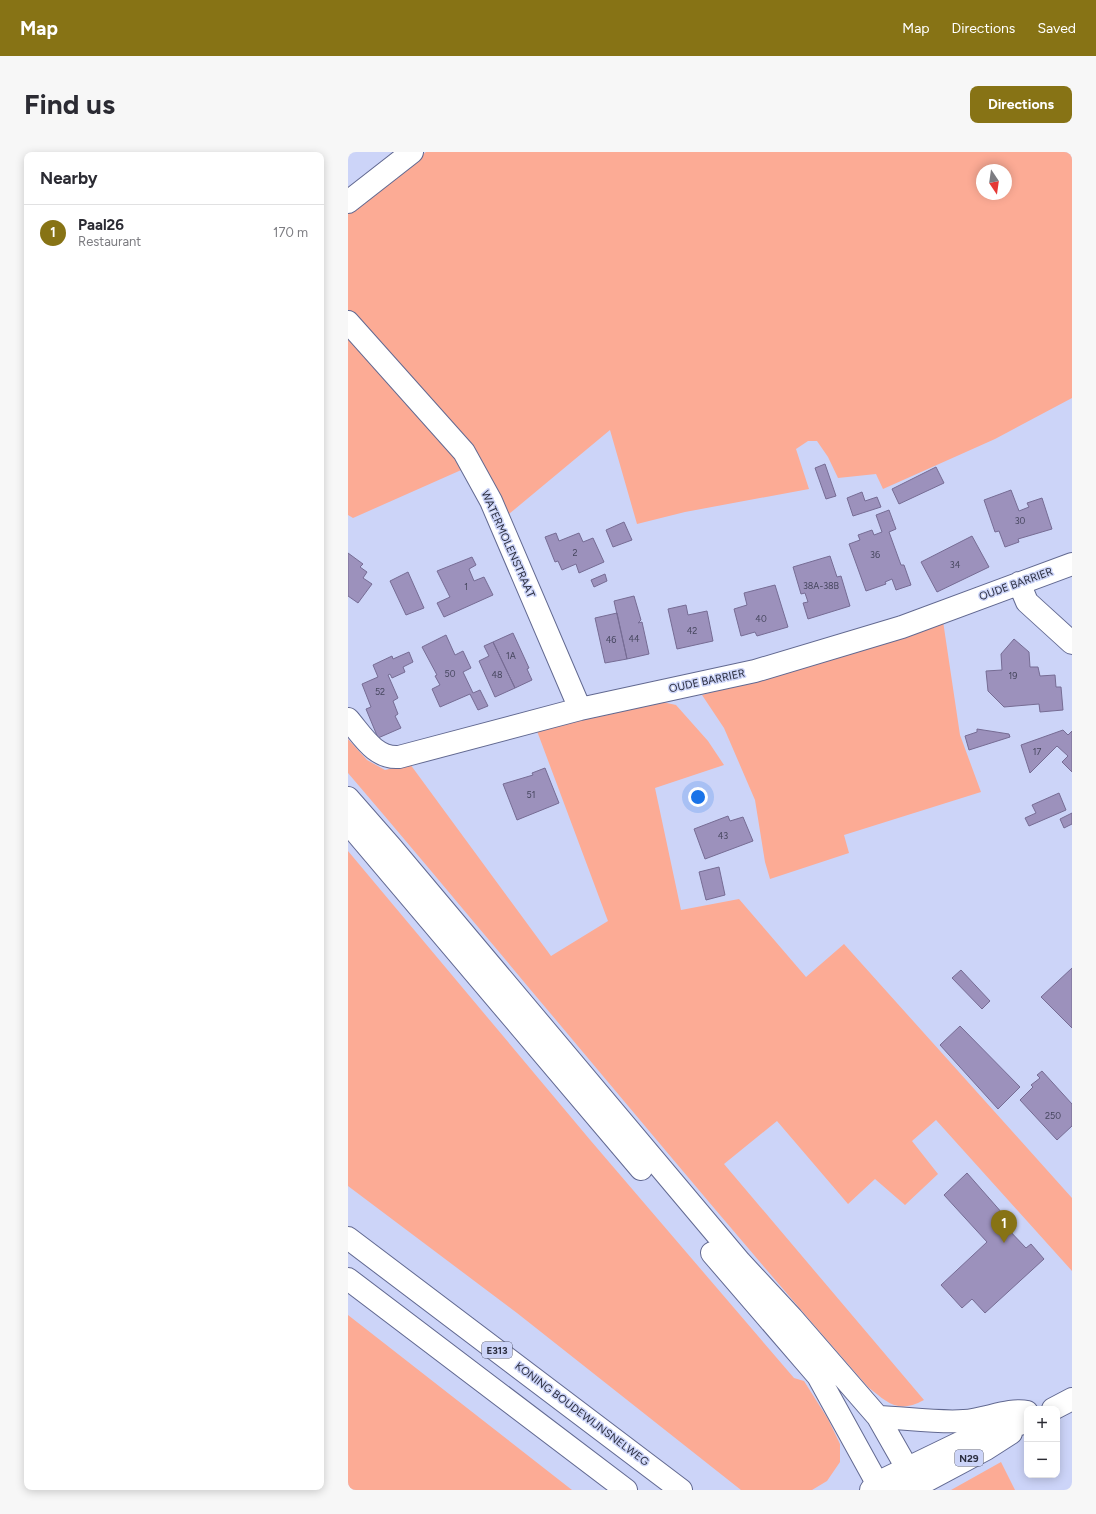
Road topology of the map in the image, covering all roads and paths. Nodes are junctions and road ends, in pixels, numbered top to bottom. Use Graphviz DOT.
graph roads {
  1 [pos="412,152"];
  2 [pos="348,202"];
  3 [pos="348,322"];
  4 [pos="1072,564"];
  5 [pos="1019,583"];
  6 [pos="1072,643"];
  7 [pos="580,710"];
  8 [pos="348,720"];
  9 [pos="348,798"];
  10 [pos="348,823"];
  11 [pos="348,1238"];
  12 [pos="348,1279"];
  13 [pos="1072,1399"];
  14 [pos="1059,1406"];
  15 [pos="1024,1411"];
  16 [pos="878,1417"];
  17 [pos="1024,1423"];
  18 [pos="1024,1424"];
  19 [pos="907,1468"];
  20 [pos="880,1488"];
  21 [pos="626,1490"];
  22 [pos="681,1490"];
  23 [pos="902,1490"];
  24 [pos="910,1490"];
  1 -- 2 [label="main road"];
  3 -- 7 [label="main road, WATERMOLENSTRAAT"];
  4 -- 5 [label="main road, OUDE BARRIER"];
  5 -- 6 [label="main road"];
  5 -- 7 [label="main road, OUDE BARRIER"];
  7 -- 8 [label="main road, OUDE BARRIER"];
  9 -- 16 [label="main road"];
  10 -- 20 [label="main road"];
  11 -- 22 [label="main road, KONING BOUDEWIJNSNELWEG / E313"];
  12 -- 21 [label="main road"];
  13 -- 14 [label="main road"];
  15 -- 16 [label="main road"];
  16 -- 19 [label="main road"];
  17 -- 19 [label="main road, N29"];
  18 -- 24 [label="main road, N29"];
  19 -- 20 [label="main road, N29"];
  19 -- 23 [label="main road"];
}
